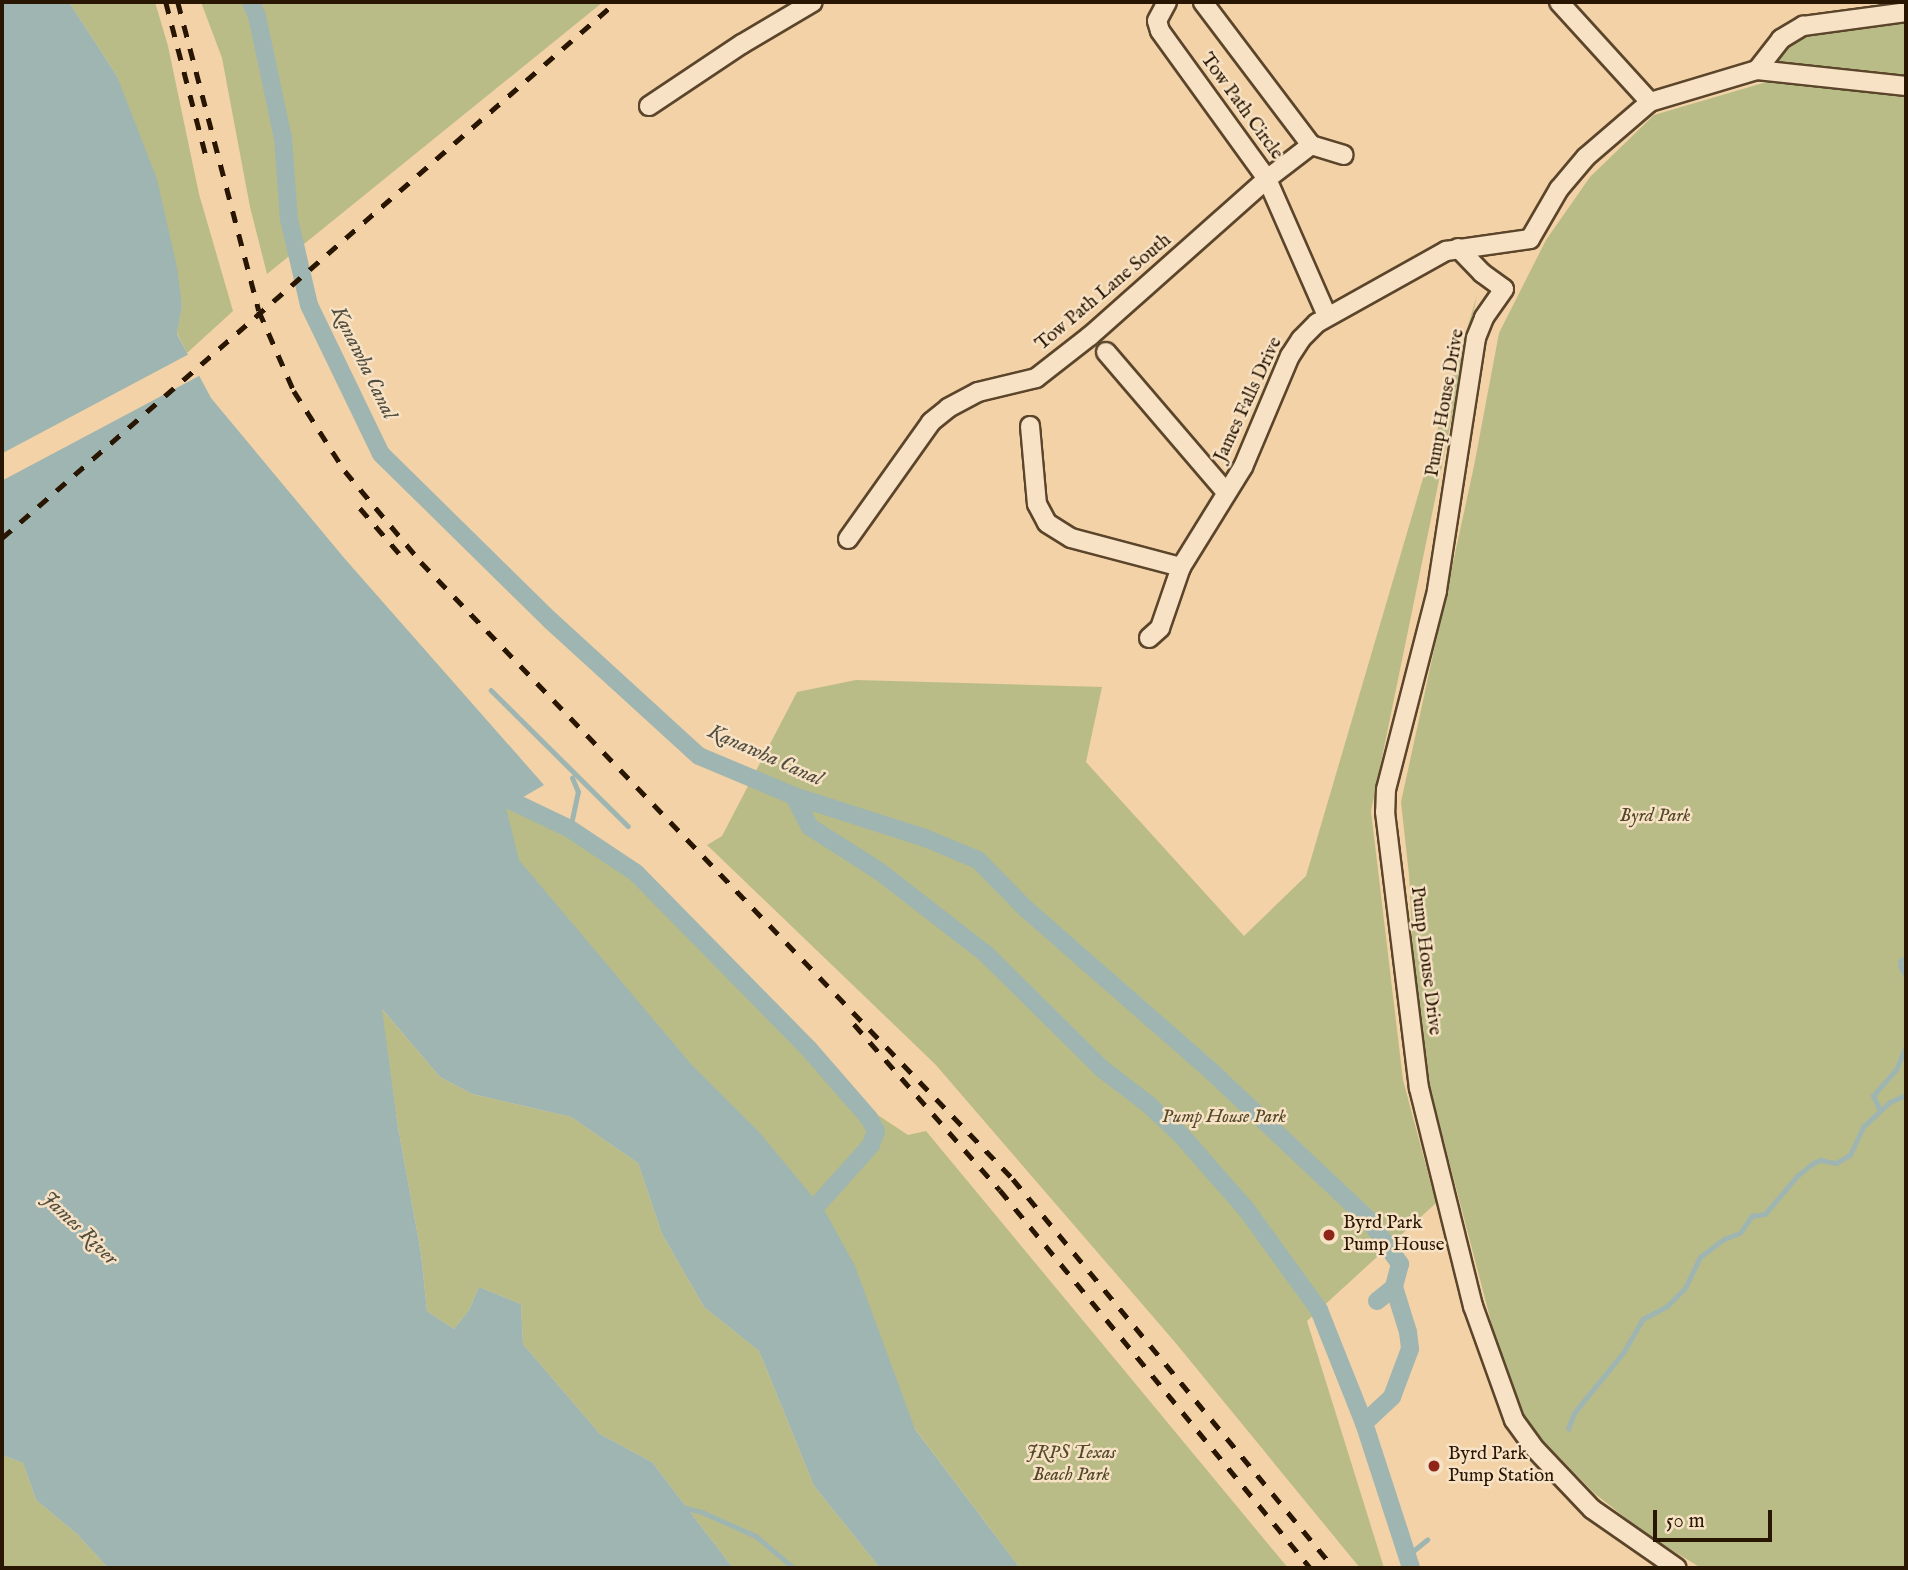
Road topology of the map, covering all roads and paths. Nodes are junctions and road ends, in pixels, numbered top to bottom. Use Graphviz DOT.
graph roads {
  1 [pos="813,2"];
  2 [pos="1167,2"];
  3 [pos="1203,2"];
  4 [pos="1559,2"];
  5 [pos="1906,12"];
  6 [pos="1757,70"];
  7 [pos="1906,86"];
  8 [pos="1650,102"];
  9 [pos="649,106"];
  10 [pos="1311,145"];
  11 [pos="1344,155"];
  12 [pos="1267,179"];
  13 [pos="1458,248"];
  14 [pos="1327,316"];
  15 [pos="1107,352"];
  16 [pos="1030,426"];
  17 [pos="1226,491"];
  18 [pos="848,539"];
  19 [pos="1181,567"];
  20 [pos="1149,638"];
  21 [pos="1677,1568"];
  1 -- 9 [label="street"];
  2 -- 12 [label="street, Tow Path Circle"];
  3 -- 10 [label="street, Tow Path Circle"];
  4 -- 8 [label="street"];
  5 -- 6 [label="street"];
  6 -- 7 [label="street"];
  6 -- 8 [label="street"];
  8 -- 13 [label="street, James Falls Drive"];
  10 -- 11 [label="street"];
  10 -- 12 [label="street, Tow Path Circle"];
  12 -- 14 [label="street"];
  12 -- 18 [label="street, Tow Path Lane South"];
  13 -- 14 [label="street, James Falls Drive"];
  13 -- 21 [label="street, Pump House Drive"];
  14 -- 17 [label="street, James Falls Drive"];
  15 -- 17 [label="street"];
  16 -- 19 [label="street"];
  17 -- 19 [label="street, James Falls Drive"];
  19 -- 20 [label="street, James Falls Drive"];
}
